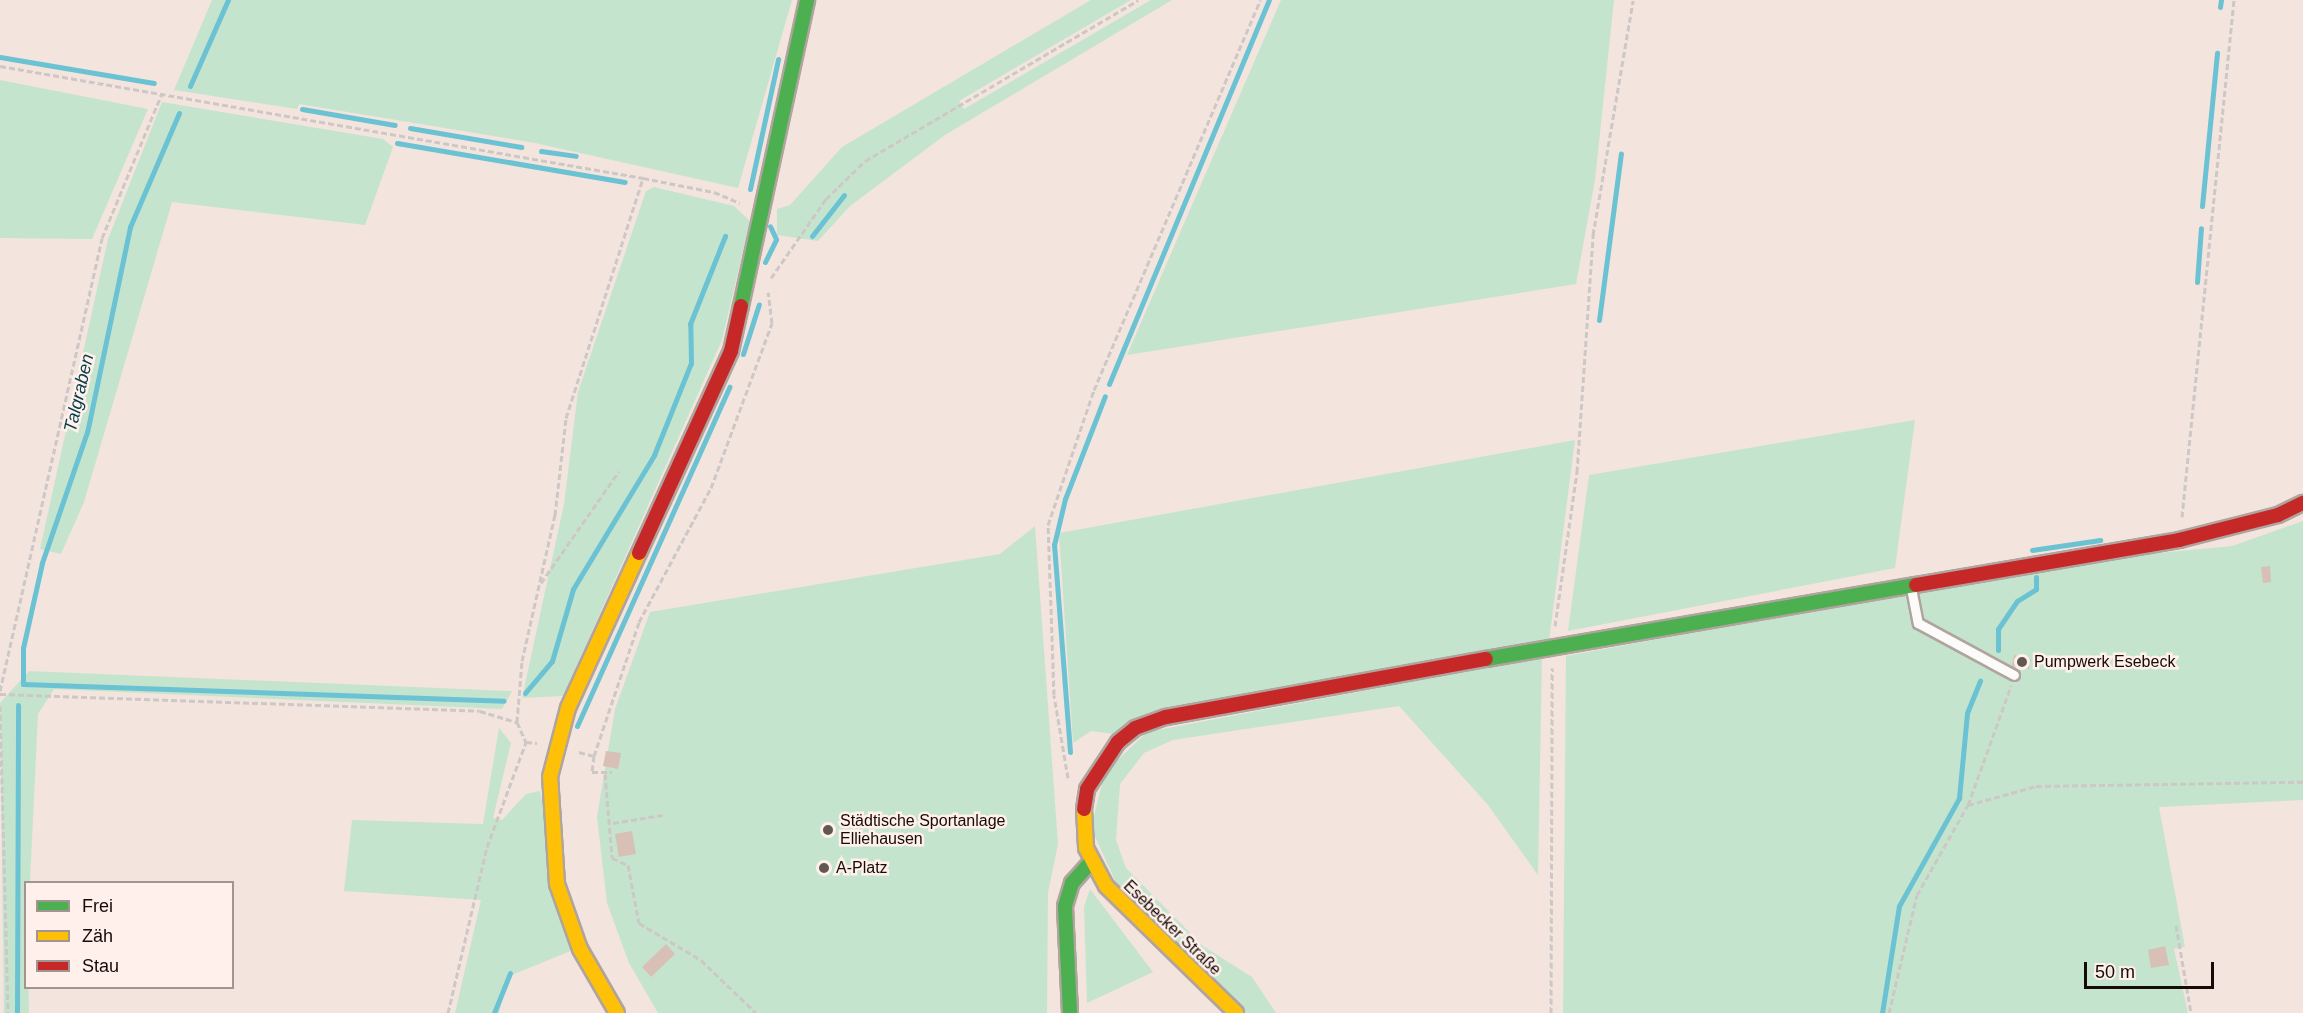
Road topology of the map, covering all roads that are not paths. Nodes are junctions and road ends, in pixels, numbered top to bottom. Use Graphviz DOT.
graph roads {
  1 [pos="807,0"];
  2 [pos="2303,504"];
  3 [pos="1910,583"];
  4 [pos="2014,675"];
  5 [pos="1092,861"];
  6 [pos="617,1013"];
  7 [pos="1070,1013"];
  8 [pos="1236,1013"];
  1 -- 6 [label="street"];
  2 -- 3 [label="street"];
  3 -- 4 [label="lane"];
  3 -- 5 [label="street, Esebecker Straße"];
  5 -- 7 [label="street"];
  5 -- 8 [label="street, Esebecker Straße"];
}
